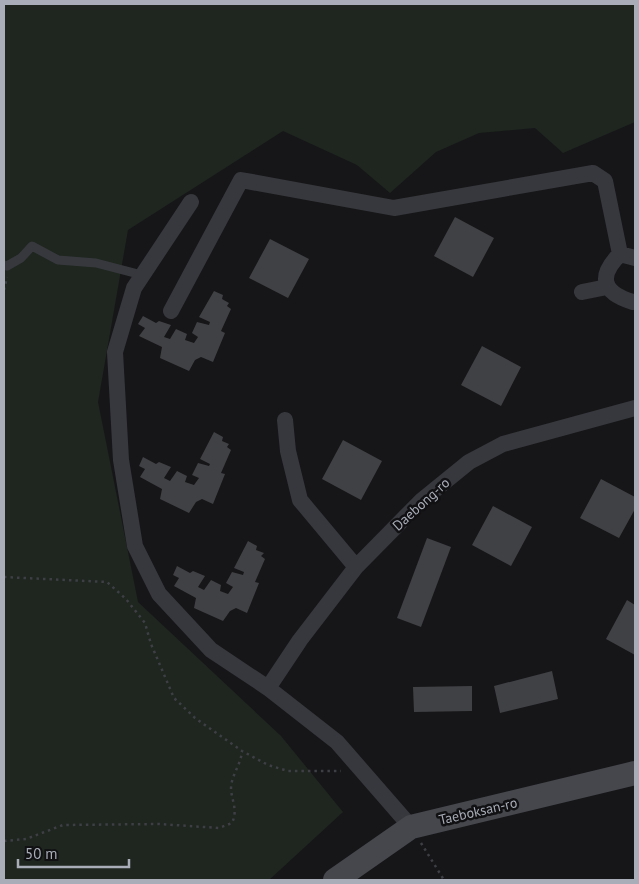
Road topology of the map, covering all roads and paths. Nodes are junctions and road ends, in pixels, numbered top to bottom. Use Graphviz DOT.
graph roads {
  1 [pos="191,202"];
  2 [pos="628,256"];
  3 [pos="4,264"];
  4 [pos="142,275"];
  5 [pos="607,287"];
  6 [pos="582,292"];
  7 [pos="635,304"];
  8 [pos="171,311"];
  9 [pos="635,408"];
  10 [pos="285,420"];
  11 [pos="356,567"];
  12 [pos="4,577"];
  13 [pos="268,688"];
  14 [pos="242,751"];
  15 [pos="342,771"];
  16 [pos="635,773"];
  17 [pos="412,827"];
  18 [pos="4,841"];
  19 [pos="335,880"];
  20 [pos="444,880"];
  1 -- 4 [label="street"];
  2 -- 5 [label="street"];
  2 -- 8 [label="street"];
  3 -- 4 [label="lane"];
  4 -- 13 [label="street"];
  5 -- 6 [label="street"];
  5 -- 7 [label="street"];
  9 -- 11 [label="street, Daebong-ro"];
  10 -- 11 [label="street"];
  11 -- 13 [label="street, Daebong-ro"];
  12 -- 14 [label="path"];
  13 -- 17 [label="street"];
  14 -- 15 [label="path"];
  14 -- 18 [label="path"];
  16 -- 17 [label="street, Taeboksan-ro"];
  17 -- 19 [label="street, Taeboksan-ro"];
  17 -- 20 [label="path"];
}
